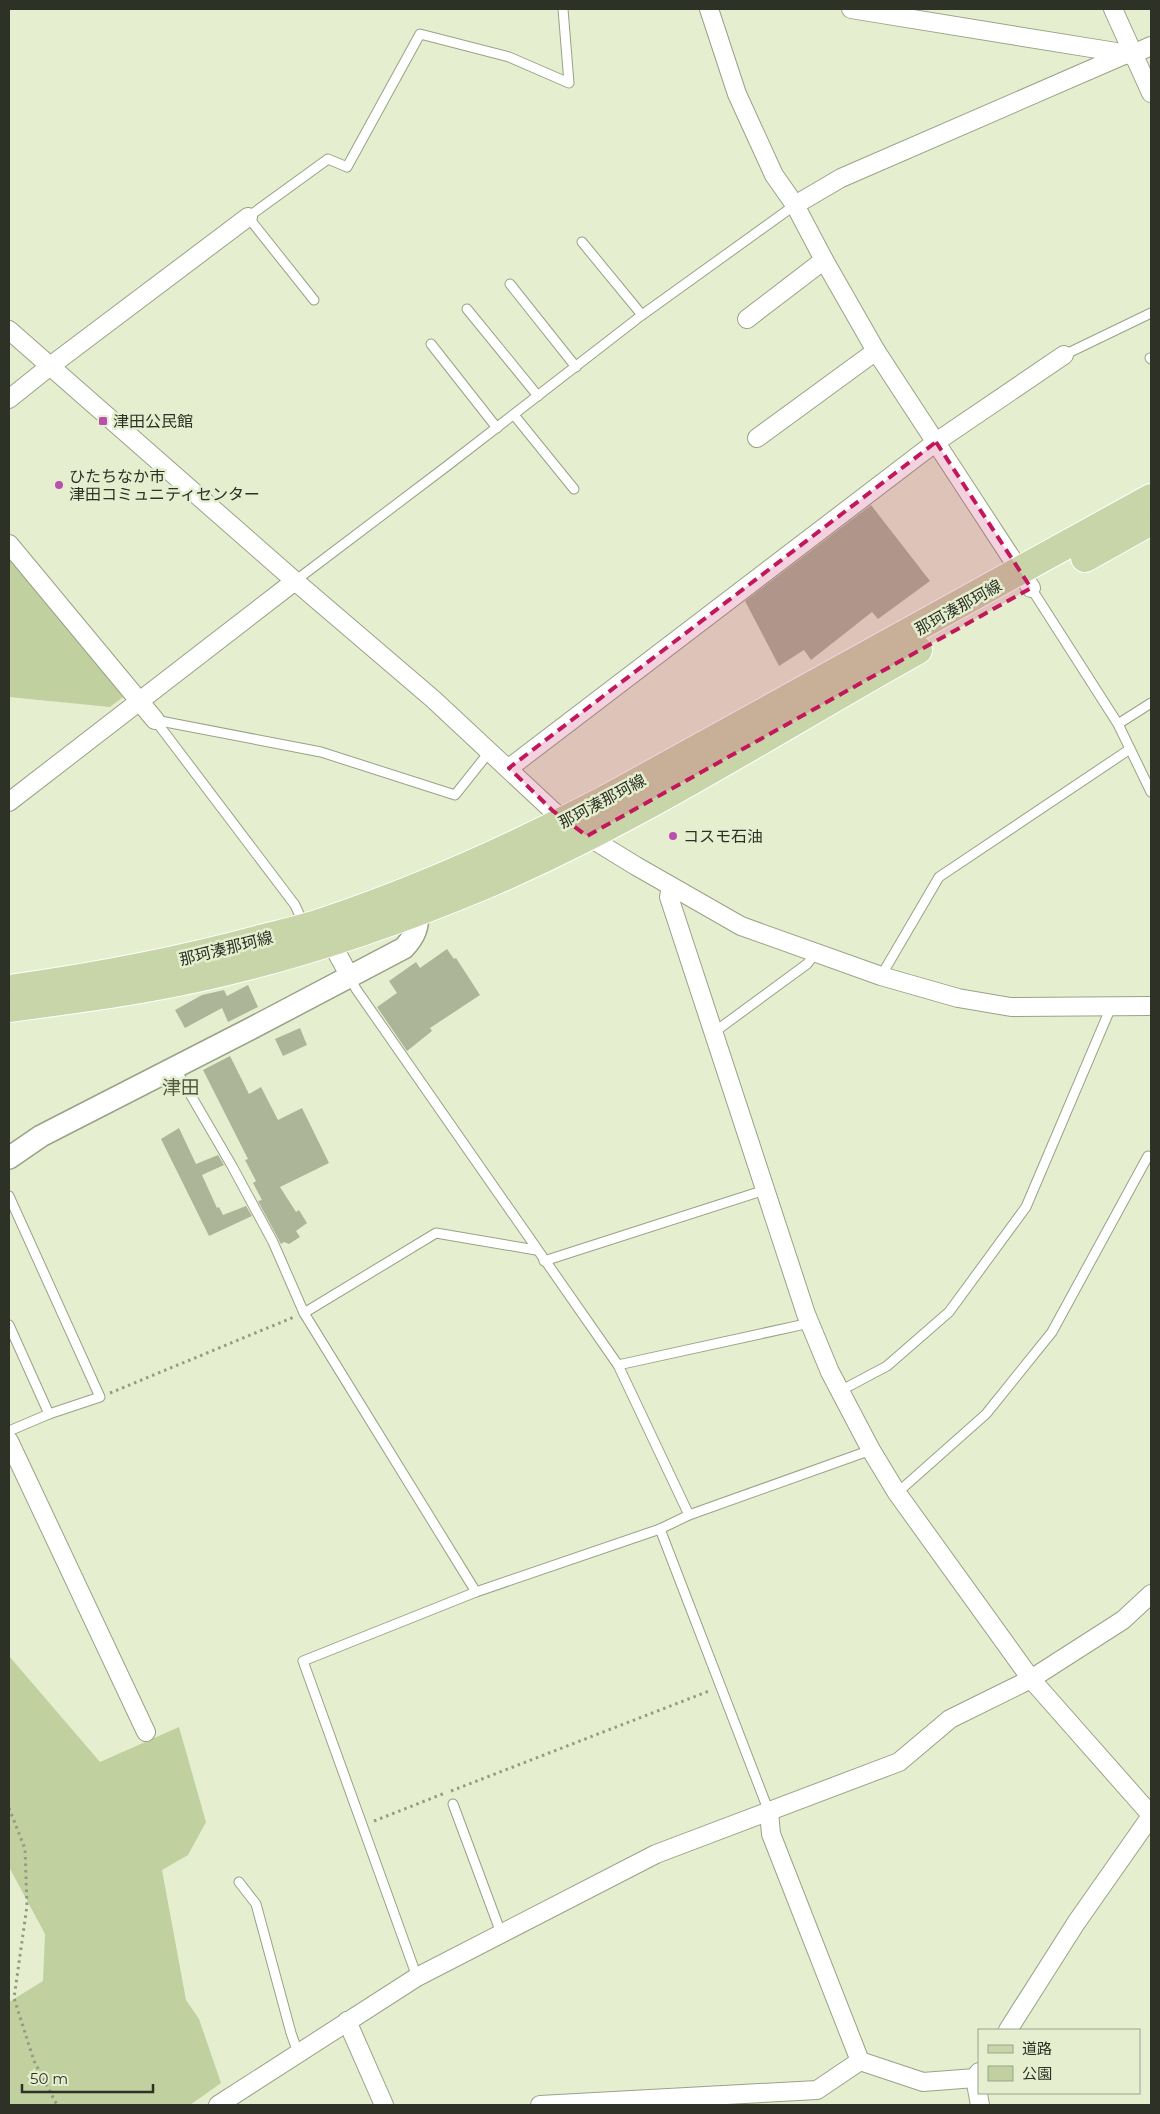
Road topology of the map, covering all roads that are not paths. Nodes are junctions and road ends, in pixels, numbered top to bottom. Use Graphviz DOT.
graph roads {
  1 [pos="563,9"];
  2 [pos="709,9"];
  3 [pos="851,9"];
  4 [pos="1113,9"];
  5 [pos="1151,46"];
  6 [pos="1128,54"];
  7 [pos="1151,93"];
  8 [pos="795,205"];
  9 [pos="248,217"];
  10 [pos="582,242"];
  11 [pos="824,260"];
  12 [pos="510,284"];
  13 [pos="314,300"];
  14 [pos="467,309"];
  15 [pos="1151,313"];
  16 [pos="642,315"];
  17 [pos="747,319"];
  18 [pos="9,330"];
  19 [pos="431,344"];
  20 [pos="876,351"];
  21 [pos="1064,355"];
  22 [pos="49,366"];
  23 [pos="576,367"];
  24 [pos="538,396"];
  25 [pos="9,399"];
  26 [pos="514,415"];
  27 [pos="497,428"];
  28 [pos="757,438"];
  29 [pos="936,442"];
  30 [pos="574,489"];
  31 [pos="1151,498"];
  32 [pos="1151,521"];
  33 [pos="9,544"];
  34 [pos="1026,580"];
  35 [pos="295,581"];
  36 [pos="140,700"];
  37 [pos="1151,702"];
  38 [pos="154,720"];
  39 [pos="1118,724"];
  40 [pos="1130,748"];
  41 [pos="490,751"];
  42 [pos="509,768"];
  43 [pos="1151,792"];
  44 [pos="9,802"];
  45 [pos="565,821"];
  46 [pos="588,836"];
  47 [pos="671,886"];
  48 [pos="418,912"];
  49 [pos="304,927"];
  50 [pos="331,942"];
  51 [pos="815,954"];
  52 [pos="881,976"];
  53 [pos="350,977"];
  54 [pos="9,989"];
  55 [pos="1151,1006"];
  56 [pos="1112,1007"];
  57 [pos="9,1008"];
  58 [pos="714,1033"];
  59 [pos="175,1068"];
  60 [pos="1150,1154"];
  61 [pos="9,1158"];
  62 [pos="765,1190"];
  63 [pos="9,1196"];
  64 [pos="536,1250"];
  65 [pos="544,1261"];
  66 [pos="304,1313"];
  67 [pos="810,1323"];
  68 [pos="9,1325"];
  69 [pos="618,1365"];
  70 [pos="840,1391"];
  71 [pos="49,1414"];
  72 [pos="9,1431"];
  73 [pos="9,1441"];
  74 [pos="871,1450"];
  75 [pos="897,1493"];
  76 [pos="689,1515"];
  77 [pos="660,1529"];
  78 [pos="476,1592"];
  79 [pos="1151,1594"];
  80 [pos="1031,1679"];
  81 [pos="146,1732"];
  82 [pos="453,1804"];
  83 [pos="769,1812"];
  84 [pos="1151,1815"];
  85 [pos="239,1882"];
  86 [pos="501,1933"];
  87 [pos="417,1977"];
  88 [pos="347,2021"];
  89 [pos="1009,2029"];
  90 [pos="298,2052"];
  91 [pos="860,2061"];
  92 [pos="977,2075"];
  93 [pos="761,2099"];
  94 [pos="218,2105"];
  95 [pos="384,2105"];
  96 [pos="540,2105"];
  1 -- 9 [label="lane"];
  2 -- 8 [label="street"];
  3 -- 6 [label="street"];
  4 -- 6 [label="street"];
  5 -- 6 [label="street"];
  6 -- 7 [label="street"];
  6 -- 8 [label="street"];
  8 -- 11 [label="street"];
  8 -- 16 [label="lane"];
  9 -- 13 [label="lane"];
  9 -- 22 [label="street"];
  10 -- 16 [label="lane"];
  11 -- 17 [label="street"];
  11 -- 20 [label="street"];
  12 -- 23 [label="lane"];
  14 -- 24 [label="lane"];
  15 -- 21 [label="lane"];
  16 -- 23 [label="lane"];
  18 -- 22 [label="street"];
  19 -- 27 [label="lane"];
  20 -- 28 [label="street"];
  20 -- 29 [label="street"];
  21 -- 29 [label="street"];
  22 -- 25 [label="street"];
  22 -- 35 [label="street"];
  23 -- 24 [label="lane"];
  24 -- 26 [label="lane"];
  26 -- 27 [label="lane"];
  26 -- 30 [label="lane"];
  27 -- 35 [label="lane"];
  29 -- 34 [label="street"];
  29 -- 42 [label="street"];
  31 -- 34 [label="main road, 那珂湊那珂線"];
  32 -- 34 [label="main road, 那珂湊那珂線"];
  33 -- 36 [label="street"];
  34 -- 39 [label="lane"];
  34 -- 45 [label="main road, 那珂湊那珂線"];
  34 -- 46 [label="main road, 那珂湊那珂線"];
  35 -- 36 [label="street"];
  35 -- 41 [label="street"];
  36 -- 38 [label="street"];
  36 -- 44 [label="street"];
  37 -- 39 [label="lane"];
  38 -- 41 [label="lane"];
  38 -- 49 [label="lane"];
  39 -- 40 [label="lane"];
  40 -- 43 [label="lane"];
  40 -- 52 [label="lane"];
  41 -- 42 [label="street"];
  42 -- 45 [label="street"];
  45 -- 46 [label="street"];
  45 -- 49 [label="main road, 那珂湊那珂線"];
  46 -- 47 [label="street"];
  46 -- 48 [label="main road, 那珂湊那珂線"];
  47 -- 51 [label="street"];
  47 -- 58 [label="street"];
  48 -- 50 [label="main road, 那珂湊那珂線"];
  48 -- 53 [label="street"];
  49 -- 54 [label="main road, 那珂湊那珂線"];
  50 -- 53 [label="street"];
  50 -- 57 [label="main road, 那珂湊那珂線"];
  51 -- 52 [label="street"];
  51 -- 58 [label="lane"];
  52 -- 56 [label="street"];
  53 -- 59 [label="street"];
  53 -- 64 [label="lane"];
  55 -- 56 [label="street"];
  56 -- 70 [label="lane"];
  58 -- 62 [label="street"];
  59 -- 61 [label="street"];
  59 -- 66 [label="lane"];
  60 -- 75 [label="lane"];
  62 -- 65 [label="lane"];
  62 -- 67 [label="street"];
  63 -- 71 [label="lane"];
  64 -- 65 [label="lane"];
  64 -- 66 [label="lane"];
  65 -- 69 [label="lane"];
  66 -- 78 [label="lane"];
  67 -- 69 [label="lane"];
  67 -- 70 [label="street"];
  68 -- 71 [label="lane"];
  69 -- 76 [label="lane"];
  70 -- 74 [label="street"];
  71 -- 72 [label="lane"];
  73 -- 81 [label="street"];
  74 -- 75 [label="street"];
  74 -- 76 [label="lane"];
  75 -- 80 [label="street"];
  76 -- 77 [label="lane"];
  77 -- 78 [label="lane"];
  77 -- 83 [label="lane"];
  78 -- 87 [label="lane"];
  79 -- 80 [label="street"];
  80 -- 83 [label="street"];
  80 -- 84 [label="street"];
  82 -- 86 [label="lane"];
  83 -- 86 [label="street"];
  83 -- 91 [label="street"];
  84 -- 89 [label="street"];
  85 -- 90 [label="lane"];
  86 -- 87 [label="street"];
  87 -- 88 [label="street"];
  88 -- 90 [label="street"];
  88 -- 95 [label="street"];
  90 -- 94 [label="street"];
  91 -- 92 [label="street"];
  91 -- 93 [label="street"];
  93 -- 96 [label="street"];
}
